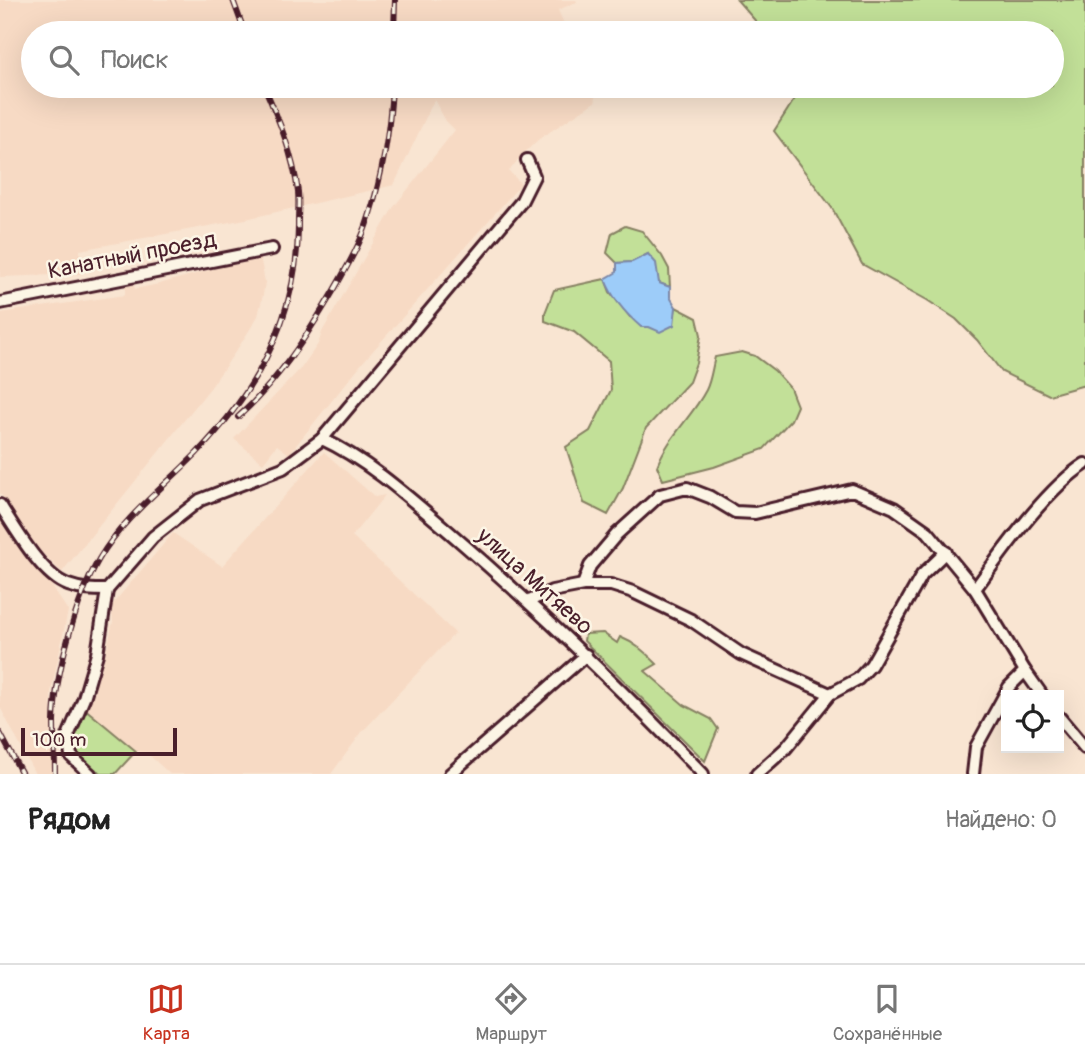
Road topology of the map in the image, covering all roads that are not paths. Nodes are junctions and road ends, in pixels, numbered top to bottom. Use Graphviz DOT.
graph roads {
  1 [pos="527,160"];
  2 [pos="272,248"];
  3 [pos="0,303"];
  4 [pos="321,439"];
  5 [pos="1085,464"];
  6 [pos="0,505"];
  7 [pos="946,552"];
  8 [pos="583,585"];
  9 [pos="975,589"];
  10 [pos="107,590"];
  11 [pos="529,601"];
  12 [pos="586,655"];
  13 [pos="1025,671"];
  14 [pos="1038,690"];
  15 [pos="830,694"];
  16 [pos="1064,723"];
  17 [pos="1085,748"];
  18 [pos="90,774"];
  19 [pos="450,774"];
  20 [pos="703,774"];
  21 [pos="757,774"];
  22 [pos="973,774"];
  1 -- 4 [label="street"];
  2 -- 3 [label="street, Канатный проезд"];
  4 -- 10 [label="street"];
  4 -- 11 [label="street, улица Митяево"];
  5 -- 9 [label="street"];
  6 -- 10 [label="street"];
  7 -- 8 [label="street, улица Митяево"];
  7 -- 9 [label="street, улица Митяево"];
  7 -- 15 [label="street"];
  8 -- 11 [label="street"];
  8 -- 15 [label="street"];
  9 -- 13 [label="street, улица Митяево"];
  10 -- 18 [label="street"];
  11 -- 12 [label="street, улица Митяево"];
  12 -- 19 [label="street"];
  12 -- 20 [label="street, улица Митяево"];
  13 -- 14 [label="street, улица Митяево"];
  13 -- 22 [label="street"];
  15 -- 21 [label="street"];
  16 -- 17 [label="street"];
}
